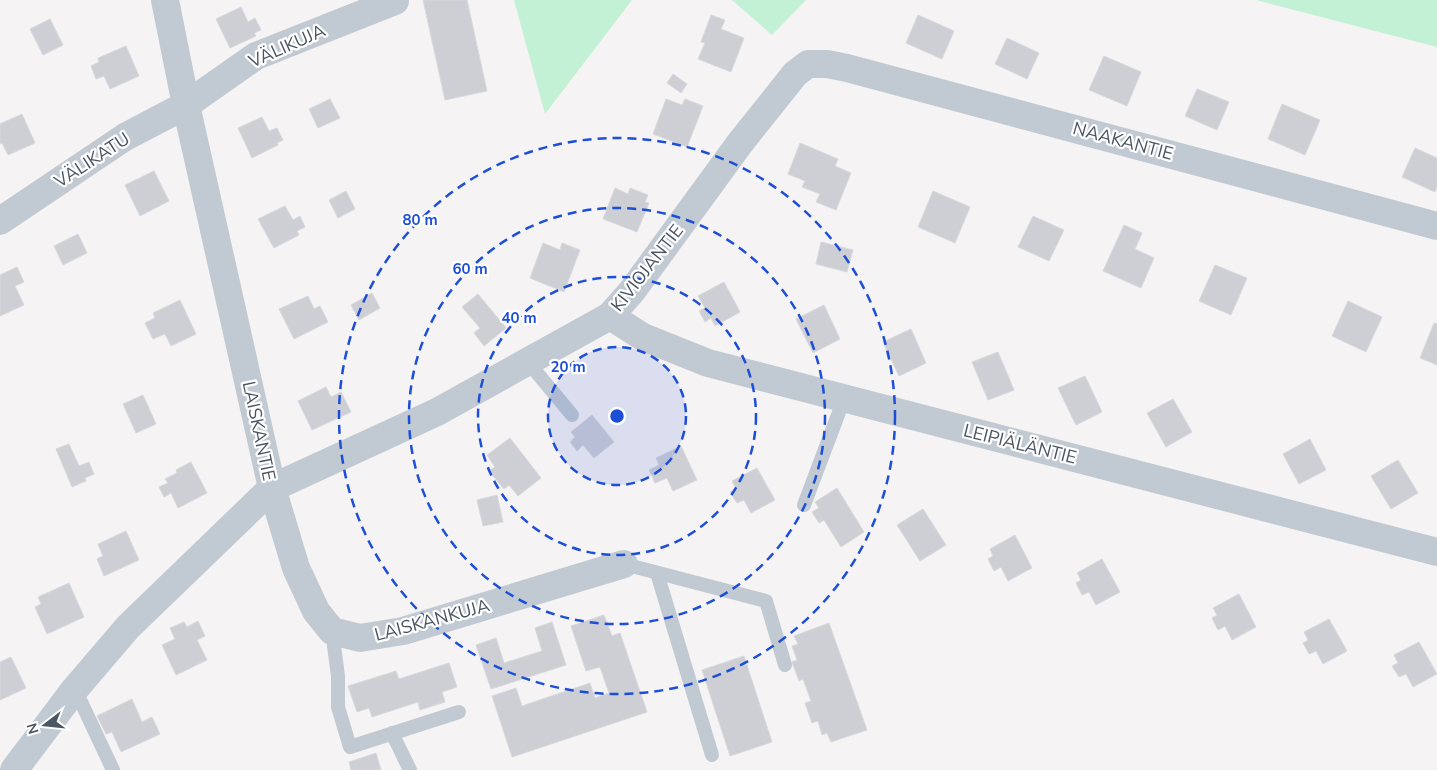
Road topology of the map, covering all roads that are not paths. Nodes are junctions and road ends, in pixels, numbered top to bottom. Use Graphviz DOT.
graph roads {
  1 [pos="165,0"];
  2 [pos="395,1"];
  3 [pos="808,64"];
  4 [pos="186,105"];
  5 [pos="0,221"];
  6 [pos="1437,226"];
  7 [pos="610,316"];
  8 [pos="528,362"];
  9 [pos="844,399"];
  10 [pos="572,415"];
  11 [pos="272,488"];
  12 [pos="804,505"];
  13 [pos="1437,552"];
  14 [pos="624,564"];
  15 [pos="658,573"];
  16 [pos="332,632"];
  17 [pos="785,665"];
  18 [pos="74,689"];
  19 [pos="459,712"];
  20 [pos="392,733"];
  21 [pos="712,755"];
  22 [pos="17,769"];
  23 [pos="113,770"];
  24 [pos="410,770"];
  1 -- 4 [label="street, LAISKANTIE"];
  2 -- 4 [label="street, VÄLIKUJA"];
  3 -- 6 [label="street, NAAKANTIE"];
  3 -- 7 [label="street, KIVIOJANTIE"];
  4 -- 5 [label="street, VÄLIKATU"];
  4 -- 11 [label="street, LAISKANTIE"];
  7 -- 8 [label="street, KIVIOJANTIE"];
  7 -- 9 [label="street, LEIPIÄLÄNTIE"];
  8 -- 10 [label="lane"];
  8 -- 11 [label="street, KIVIOJANTIE"];
  9 -- 12 [label="lane"];
  9 -- 13 [label="street, LEIPIÄLÄNTIE"];
  11 -- 16 [label="street"];
  11 -- 18 [label="street, LAISKANTIE"];
  14 -- 15 [label="lane"];
  14 -- 16 [label="street, LAISKANKUJA"];
  15 -- 17 [label="lane"];
  15 -- 21 [label="lane"];
  16 -- 20 [label="lane"];
  18 -- 22 [label="street, LAISKANTIE"];
  18 -- 23 [label="lane"];
  19 -- 20 [label="lane"];
  20 -- 24 [label="lane"];
}
